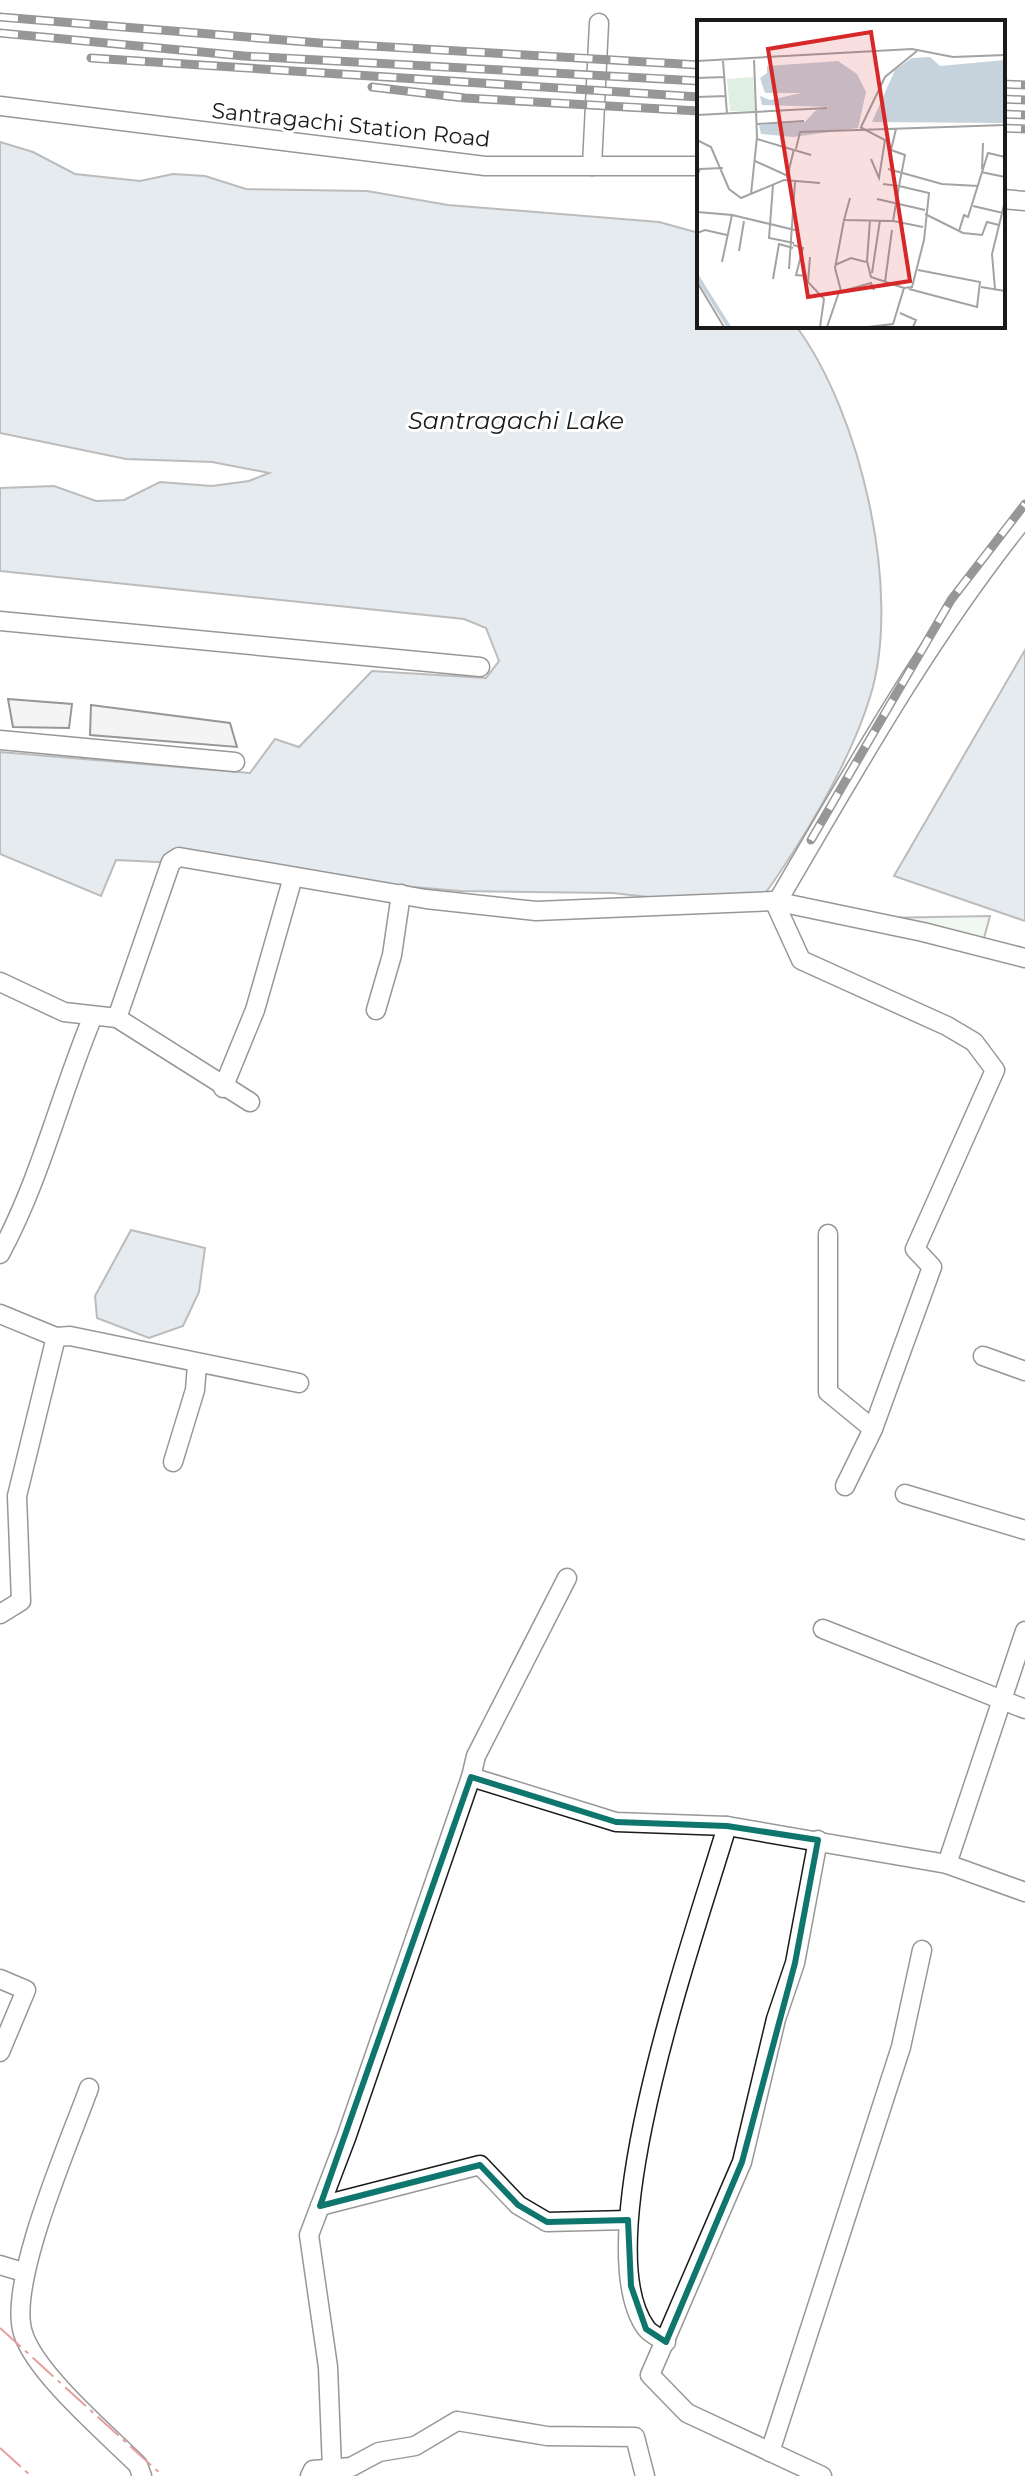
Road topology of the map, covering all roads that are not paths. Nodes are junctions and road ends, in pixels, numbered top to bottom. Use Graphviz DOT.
graph roads {
  1 [pos="599,23"];
  2 [pos="0,106"];
  3 [pos="592,166"];
  4 [pos="697,166"];
  5 [pos="1005,199"];
  6 [pos="1025,201"];
  7 [pos="1025,517"];
  8 [pos="0,621"];
  9 [pos="480,667"];
  10 [pos="0,740"];
  11 [pos="235,762"];
  12 [pos="293,877"];
  13 [pos="401,894"];
  14 [pos="776,902"];
  15 [pos="1025,958"];
  16 [pos="0,982"];
  17 [pos="376,1010"];
  18 [pos="93,1016"];
  19 [pos="117,1018"];
  20 [pos="223,1088"];
  21 [pos="250,1102"];
  22 [pos="828,1234"];
  23 [pos="0,1254"];
  24 [pos="0,1314"];
  25 [pos="56,1337"];
  26 [pos="983,1356"];
  27 [pos="197,1365"];
  28 [pos="1025,1371"];
  29 [pos="299,1383"];
  30 [pos="873,1429"];
  31 [pos="173,1462"];
  32 [pos="845,1486"];
  33 [pos="905,1494"];
  34 [pos="1025,1530"];
  35 [pos="567,1578"];
  36 [pos="0,1614"];
  37 [pos="823,1629"];
  38 [pos="1025,1631"];
  39 [pos="1000,1699"];
  40 [pos="1025,1709"];
  41 [pos="471,1777"];
  42 [pos="727,1826"];
  43 [pos="818,1840"];
  44 [pos="947,1864"];
  45 [pos="1025,1892"];
  46 [pos="922,1950"];
  47 [pos="0,1979"];
  48 [pos="0,2052"];
  49 [pos="89,2088"];
  50 [pos="320,2206"];
  51 [pos="628,2220"];
  52 [pos="0,2265"];
  53 [pos="23,2272"];
  54 [pos="666,2342"];
  55 [pos="770,2452"];
  56 [pos="332,2469"];
  57 [pos="142,2476"];
  58 [pos="310,2476"];
  59 [pos="645,2476"];
  60 [pos="822,2476"];
  1 -- 3 [label="street"];
  2 -- 3 [label="street, Santragachi Station Road"];
  3 -- 4 [label="street, Santragachi Station Road"];
  5 -- 6 [label="street"];
  7 -- 14 [label="street"];
  8 -- 9 [label="street"];
  10 -- 11 [label="street"];
  12 -- 13 [label="street"];
  12 -- 19 [label="street"];
  12 -- 20 [label="street"];
  13 -- 14 [label="street"];
  13 -- 17 [label="street"];
  14 -- 15 [label="street"];
  14 -- 30 [label="street"];
  16 -- 18 [label="street"];
  18 -- 19 [label="street"];
  18 -- 23 [label="street"];
  19 -- 20 [label="street"];
  20 -- 21 [label="street"];
  22 -- 30 [label="street"];
  24 -- 25 [label="street"];
  25 -- 27 [label="street"];
  25 -- 36 [label="street"];
  26 -- 28 [label="street"];
  27 -- 29 [label="street"];
  27 -- 31 [label="street"];
  30 -- 32 [label="street"];
  33 -- 34 [label="street"];
  35 -- 41 [label="street"];
  37 -- 39 [label="street"];
  38 -- 39 [label="street"];
  39 -- 40 [label="street"];
  39 -- 44 [label="street"];
  41 -- 42 [label="street"];
  41 -- 50 [label="street"];
  42 -- 43 [label="street"];
  42 -- 51 [label="street"];
  43 -- 44 [label="street"];
  43 -- 54 [label="street"];
  44 -- 45 [label="street"];
  46 -- 55 [label="street"];
  47 -- 48 [label="street"];
  49 -- 53 [label="street"];
  50 -- 51 [label="street"];
  50 -- 56 [label="street"];
  51 -- 54 [label="street"];
  52 -- 53 [label="street"];
  53 -- 57 [label="street"];
  54 -- 55 [label="street"];
  55 -- 60 [label="street"];
  56 -- 58 [label="street"];
  56 -- 59 [label="street"];
}
